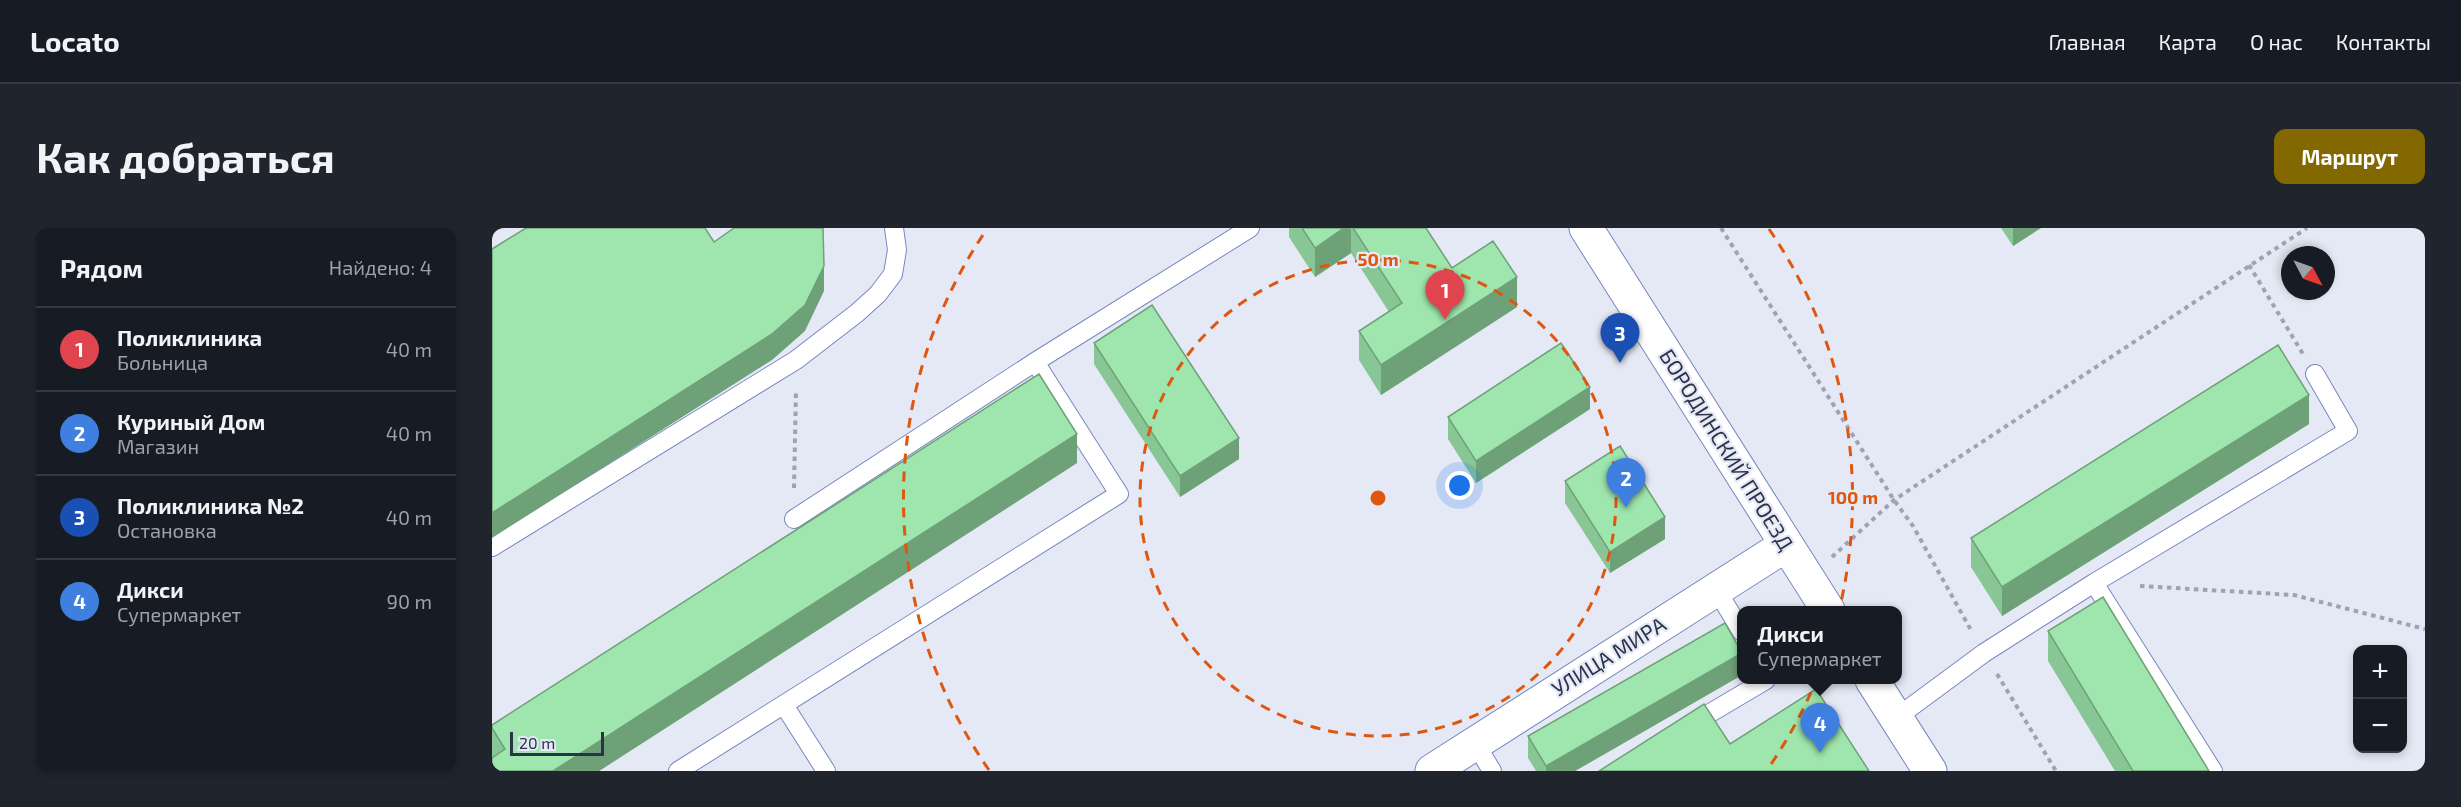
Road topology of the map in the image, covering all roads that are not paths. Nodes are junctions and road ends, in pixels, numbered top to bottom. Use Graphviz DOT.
graph roads {
  1 [pos="894,228"];
  2 [pos="1250,228"];
  3 [pos="1586,228"];
  4 [pos="1035,362"];
  5 [pos="2315,374"];
  6 [pos="794,519"];
  7 [pos="1786,545"];
  8 [pos="492,547"];
  9 [pos="2094,583"];
  10 [pos="1716,589"];
  11 [pos="1825,606"];
  12 [pos="1737,624"];
  13 [pos="1759,684"];
  14 [pos="1875,684"];
  15 [pos="784,705"];
  16 [pos="1896,718"];
  17 [pos="1675,734"];
  18 [pos="1475,743"];
  19 [pos="678,771"];
  20 [pos="826,771"];
  21 [pos="1432,771"];
  22 [pos="1492,771"];
  23 [pos="1930,771"];
  24 [pos="2213,771"];
  1 -- 8 [label="lane"];
  2 -- 4 [label="lane"];
  3 -- 7 [label="street, БОРОДИНСКИЙ ПРОЕЗД"];
  4 -- 6 [label="lane"];
  4 -- 15 [label="lane"];
  5 -- 9 [label="lane"];
  7 -- 10 [label="street, УЛИЦА МИРА"];
  7 -- 11 [label="street, БОРОДИНСКИЙ ПРОЕЗД"];
  9 -- 16 [label="lane"];
  9 -- 24 [label="lane"];
  10 -- 12 [label="lane"];
  10 -- 18 [label="street, УЛИЦА МИРА"];
  13 -- 17 [label="lane"];
  14 -- 16 [label="street"];
  15 -- 19 [label="lane"];
  15 -- 20 [label="lane"];
  16 -- 23 [label="street"];
  18 -- 21 [label="street, УЛИЦА МИРА"];
  18 -- 22 [label="lane"];
}
